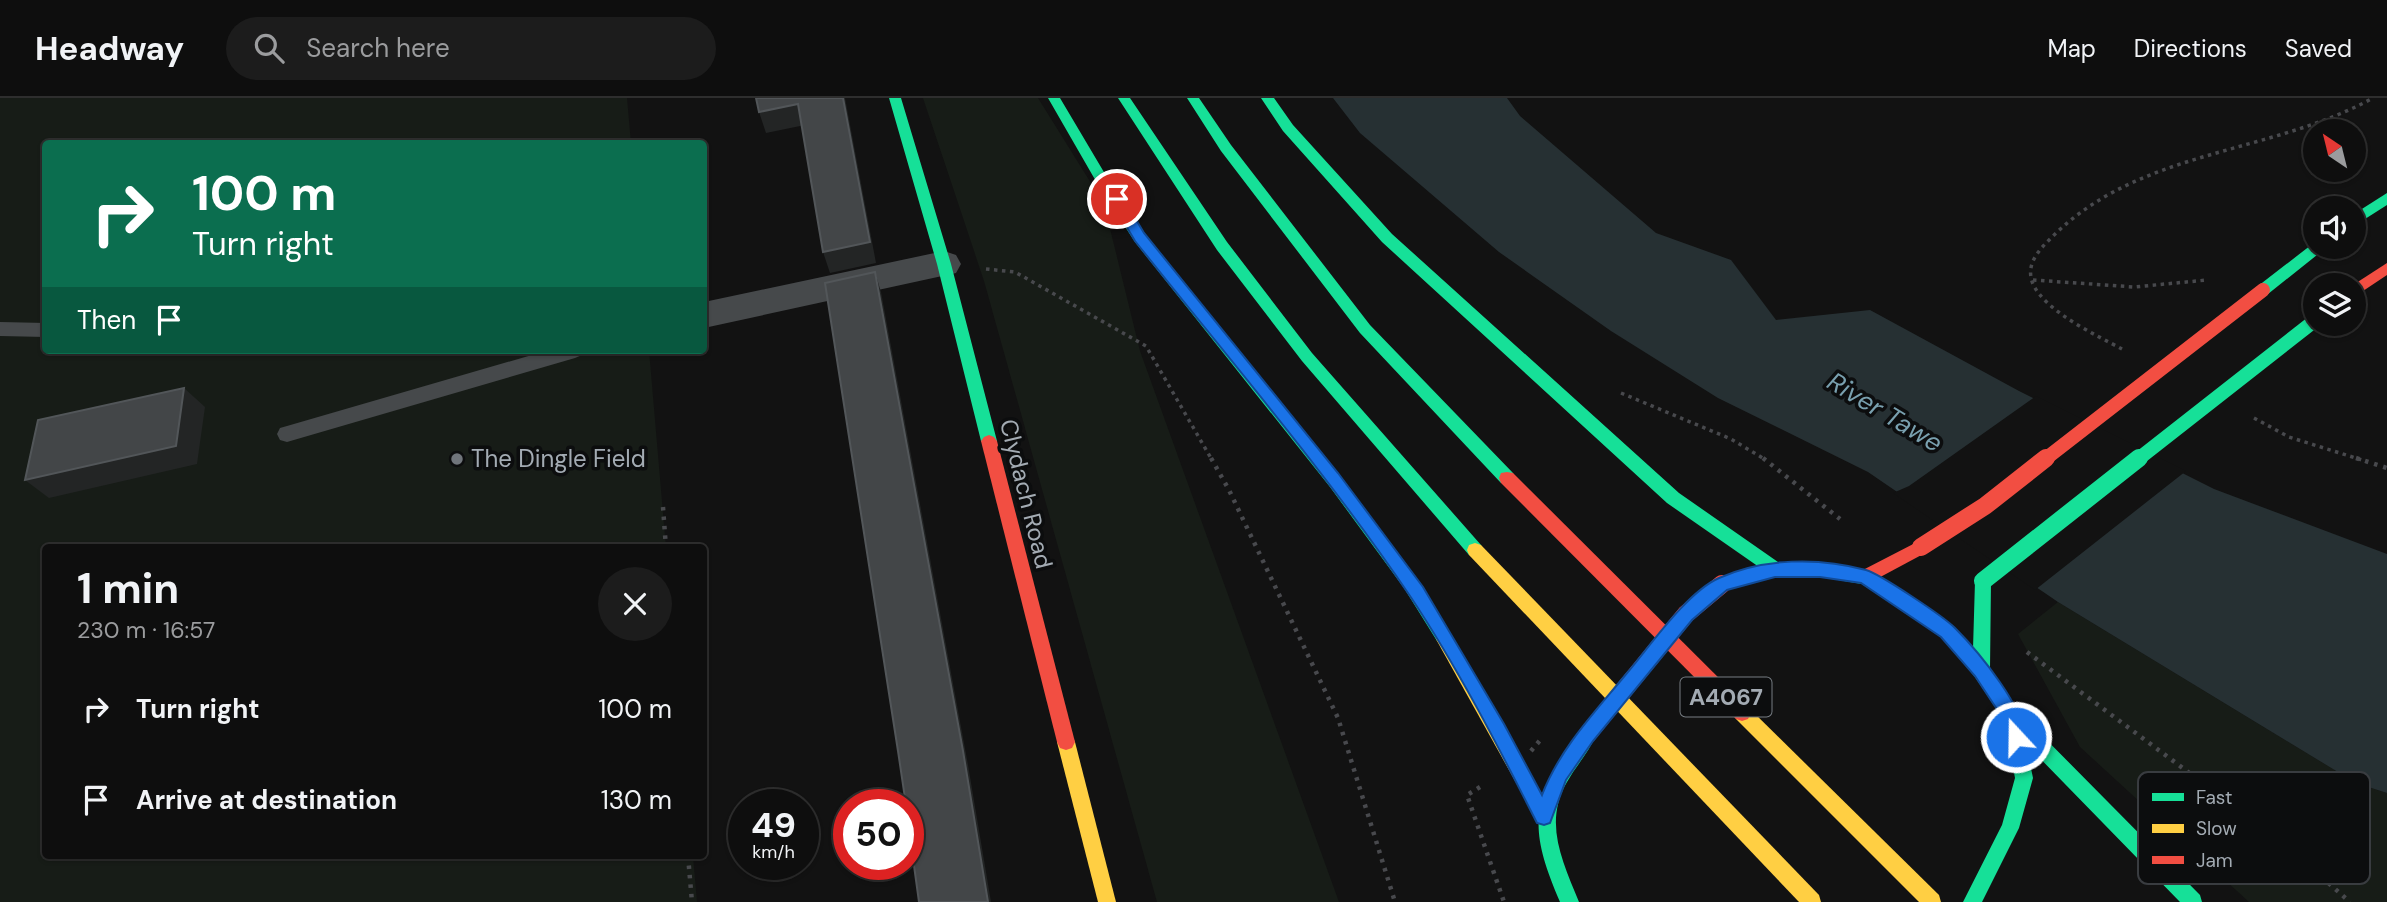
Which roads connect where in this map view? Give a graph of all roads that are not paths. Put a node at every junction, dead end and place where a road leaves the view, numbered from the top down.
1 (895, 98) edge
2 (1054, 98) edge
3 (1124, 98) edge
4 (1194, 98) edge
5 (1267, 98) edge
6 (2387, 198) edge
7 (2366, 213) edge
8 (2303, 258) edge
9 (944, 264) junction
10 (2387, 268) edge
11 (2366, 283) edge
12 (707, 314) edge
13 (0, 329) edge
14 (42, 330) edge
15 (2303, 330) edge
16 (561, 354) edge
17 (287, 434) dead end
18 (1775, 569) junction
19 (1865, 577) junction
20 (1981, 671) junction
21 (2012, 718) junction
22 (1544, 816) junction
23 (2138, 846) edge
24 (2175, 884) edge
25 (1107, 902) edge
26 (1570, 902) edge
27 (1812, 902) edge
28 (1933, 902) edge
29 (1972, 902) edge
30 (2193, 902) edge

1 - 9 main road, Clydach Road
2 - 22 main road
3 - 27 main road, A4067
4 - 28 main road, A4067
5 - 18 main road
6 - 7 main road
8 - 19 main road, bridge
9 - 12 street
9 - 25 main road, Clydach Road
10 - 11 main road
13 - 14 lane
15 - 20 main road, bridge
16 - 17 lane
18 - 19 main road
18 - 22 main road, bridge
19 - 20 main road
20 - 21 main road
21 - 23 main road
21 - 29 main road
22 - 26 main road
24 - 30 main road

